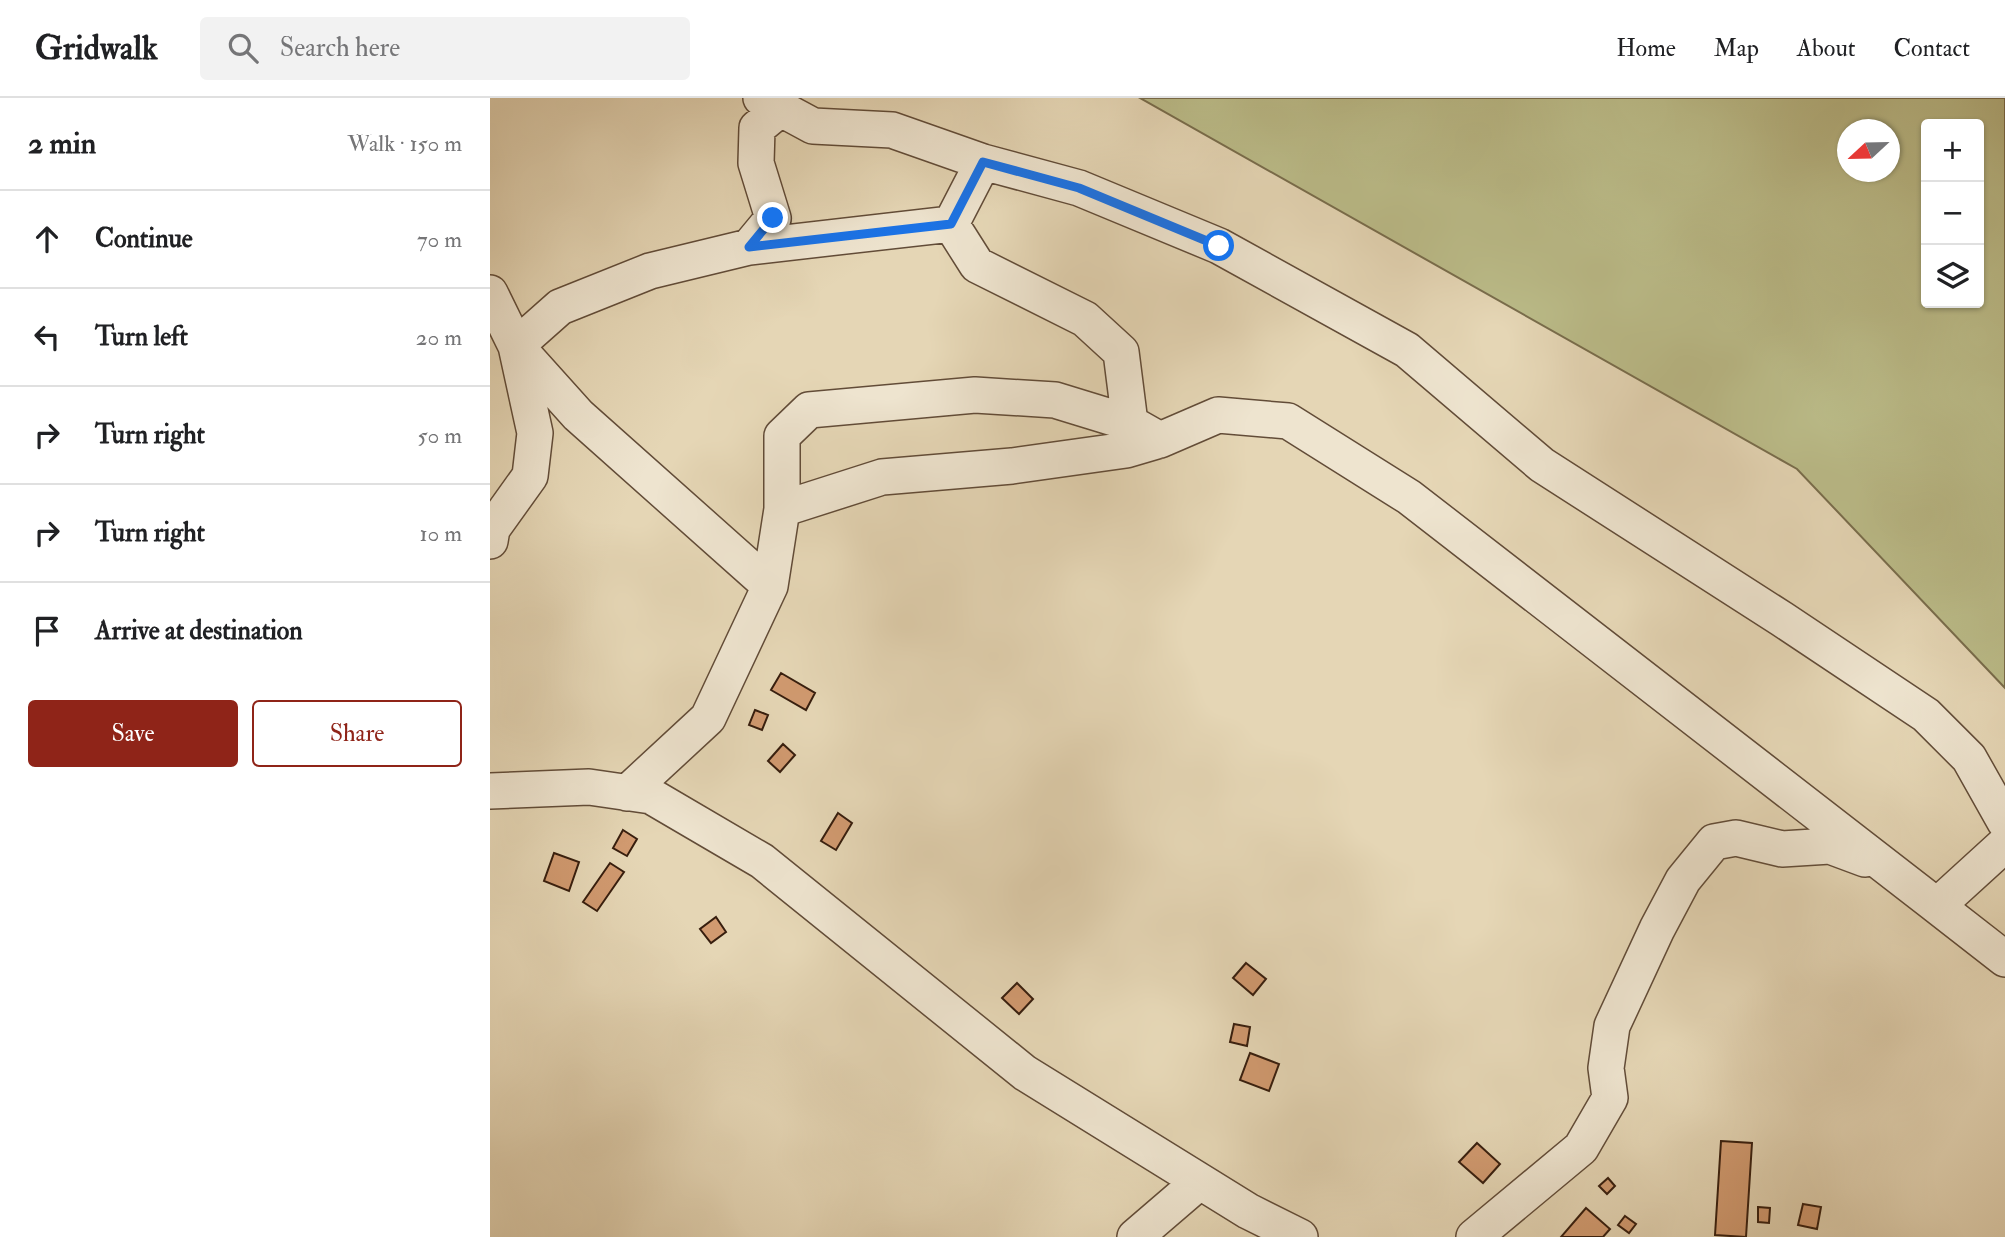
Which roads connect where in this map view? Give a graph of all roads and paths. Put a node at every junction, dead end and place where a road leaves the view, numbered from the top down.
1 (771, 104) edge
2 (983, 162) junction
3 (951, 224) junction
4 (749, 247) junction
5 (490, 293) edge
6 (516, 346) junction
7 (1130, 423) junction
8 (1160, 440) junction
9 (782, 509) junction
10 (490, 541) edge
11 (770, 586) junction
12 (490, 791) edge
13 (627, 793) junction
14 (2005, 822) edge
15 (2005, 844) edge
16 (1885, 867) junction
17 (1937, 906) junction
18 (2005, 959) edge
19 (1199, 1182) junction
20 (1135, 1237) edge
21 (1300, 1237) edge
22 (1474, 1237) edge

1 - 2 street
1 - 4 street
2 - 3 street
2 - 14 street
3 - 4 street
3 - 7 street
4 - 6 street
5 - 6 street
6 - 10 street
6 - 11 street
7 - 8 street
7 - 9 street
8 - 9 street
8 - 16 street
9 - 11 street
11 - 13 street
12 - 13 street
13 - 19 street
15 - 17 street
16 - 17 street
16 - 22 street
17 - 18 street
19 - 20 street
19 - 21 street

